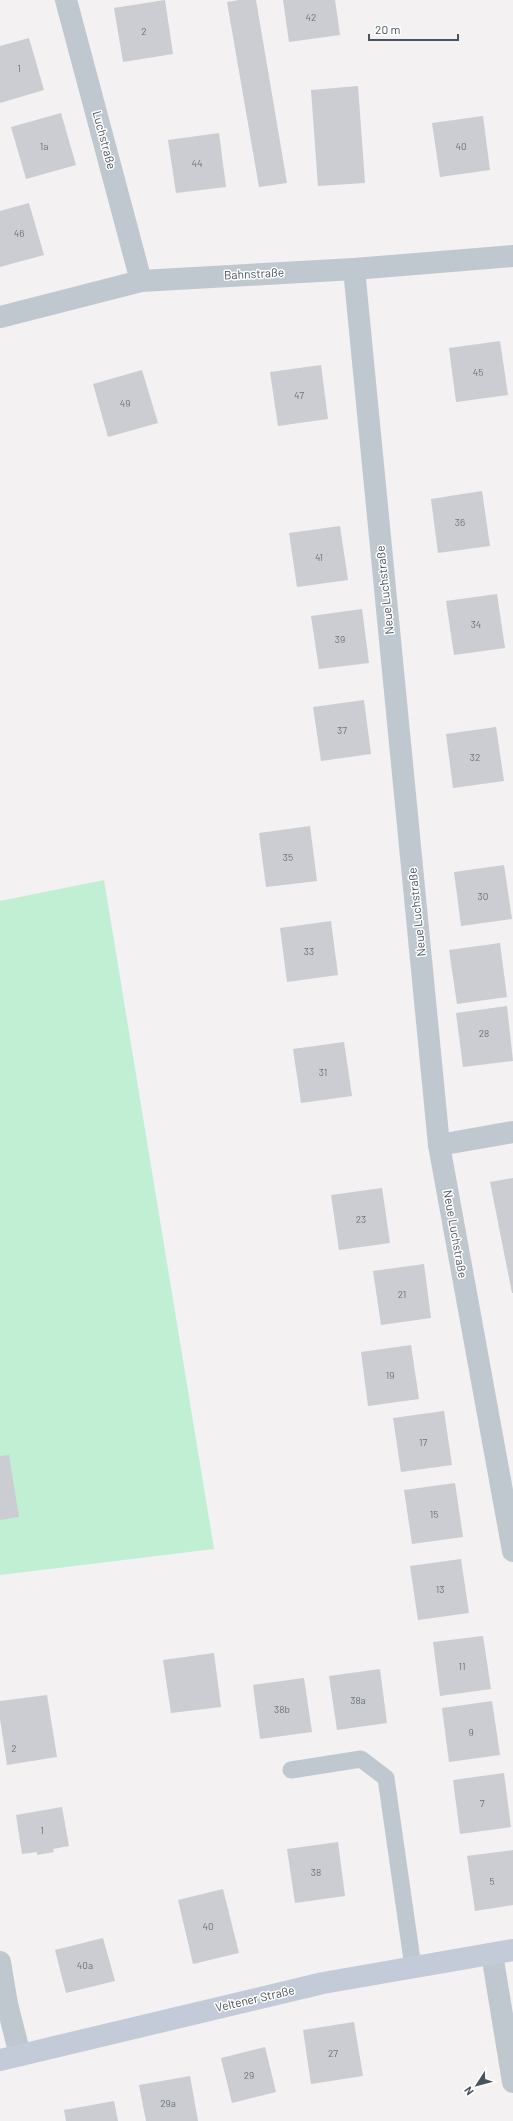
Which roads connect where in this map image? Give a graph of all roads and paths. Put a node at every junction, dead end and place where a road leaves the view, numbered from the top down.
1 (66, 0) edge
2 (513, 256) edge
3 (354, 269) junction
4 (141, 280) junction
5 (0, 317) edge
6 (513, 1132) edge
7 (439, 1145) junction
8 (513, 1551) edge
9 (291, 1770) dead end
10 (513, 1950) edge
11 (492, 1954) junction
12 (0, 1962) edge
13 (413, 1967) junction
14 (10, 2058) edge
15 (513, 2082) edge

1 - 4 street, Luchstraße
2 - 3 street, Bahnstraße
3 - 4 street, Bahnstraße
3 - 7 street, Neue Luchstraße
4 - 5 street, Bahnstraße
6 - 7 street
7 - 8 street, Neue Luchstraße
9 - 13 lane
10 - 11 main road, Veltener Straße
11 - 13 main road, Veltener Straße
11 - 15 street
12 - 14 street
13 - 14 main road, Veltener Straße

